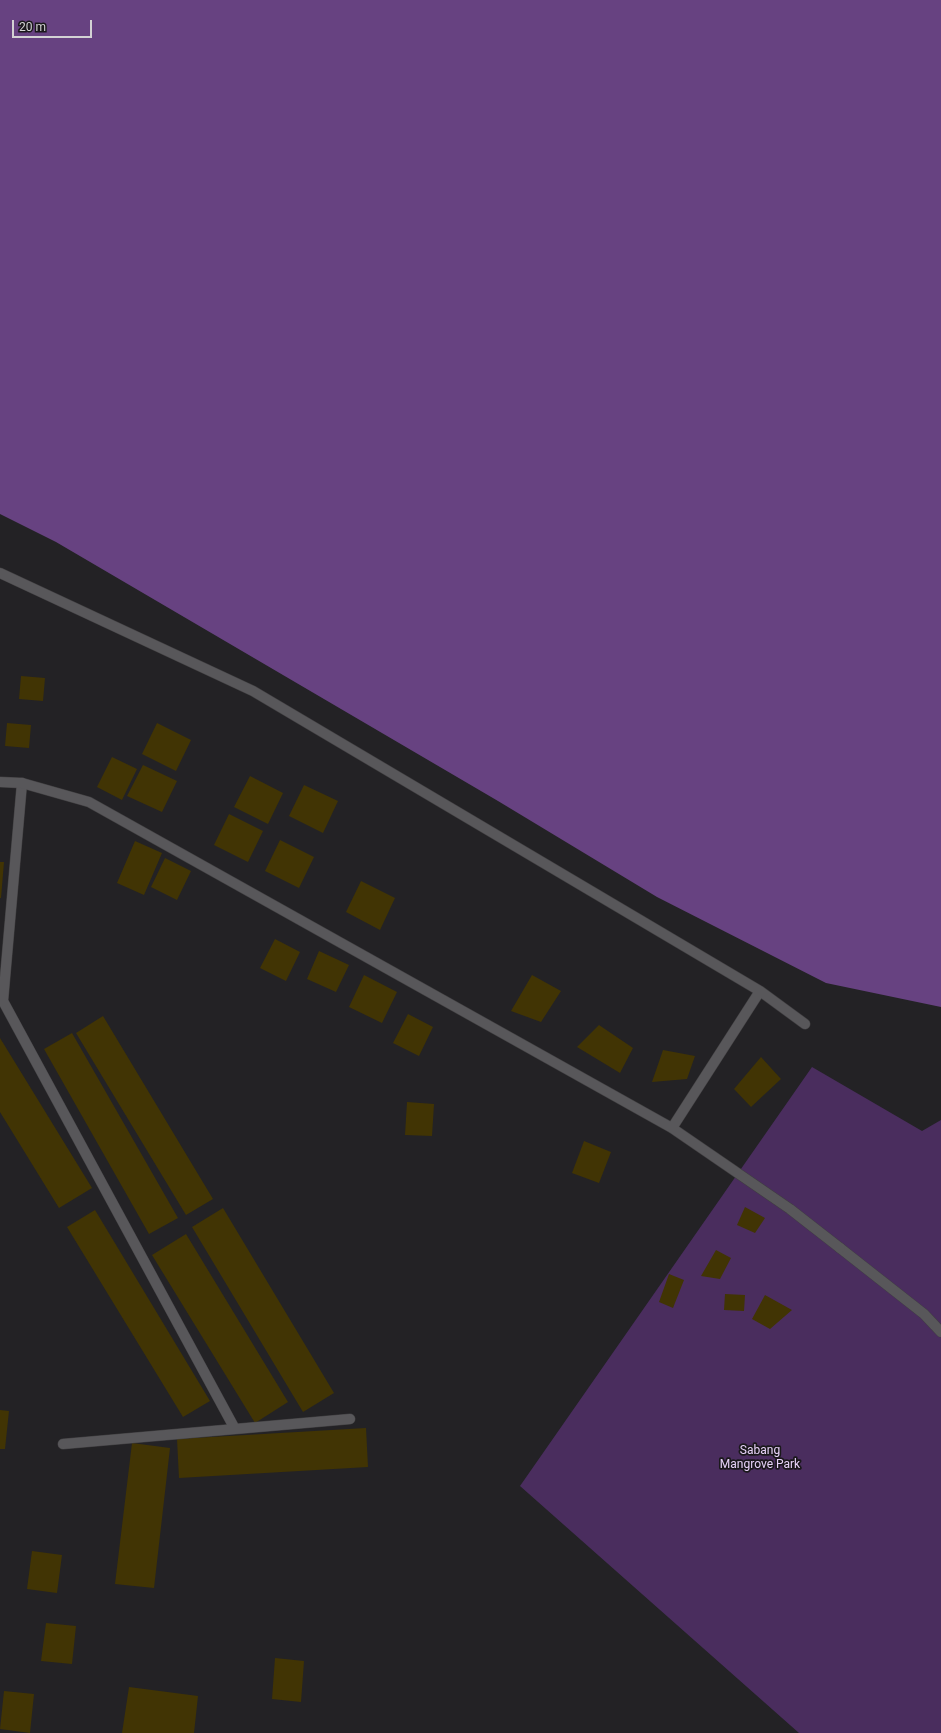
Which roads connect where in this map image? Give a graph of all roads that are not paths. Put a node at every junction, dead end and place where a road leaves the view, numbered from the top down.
1 (0, 573) edge
2 (0, 782) edge
3 (22, 783) junction
4 (760, 991) junction
5 (805, 1024) dead end
6 (672, 1128) junction
7 (941, 1332) edge
8 (350, 1419) dead end
9 (234, 1429) junction
10 (63, 1444) dead end

1 - 4 street
2 - 3 street
3 - 6 street
3 - 9 street
4 - 5 street
4 - 6 street
6 - 7 street
8 - 9 street
9 - 10 street

